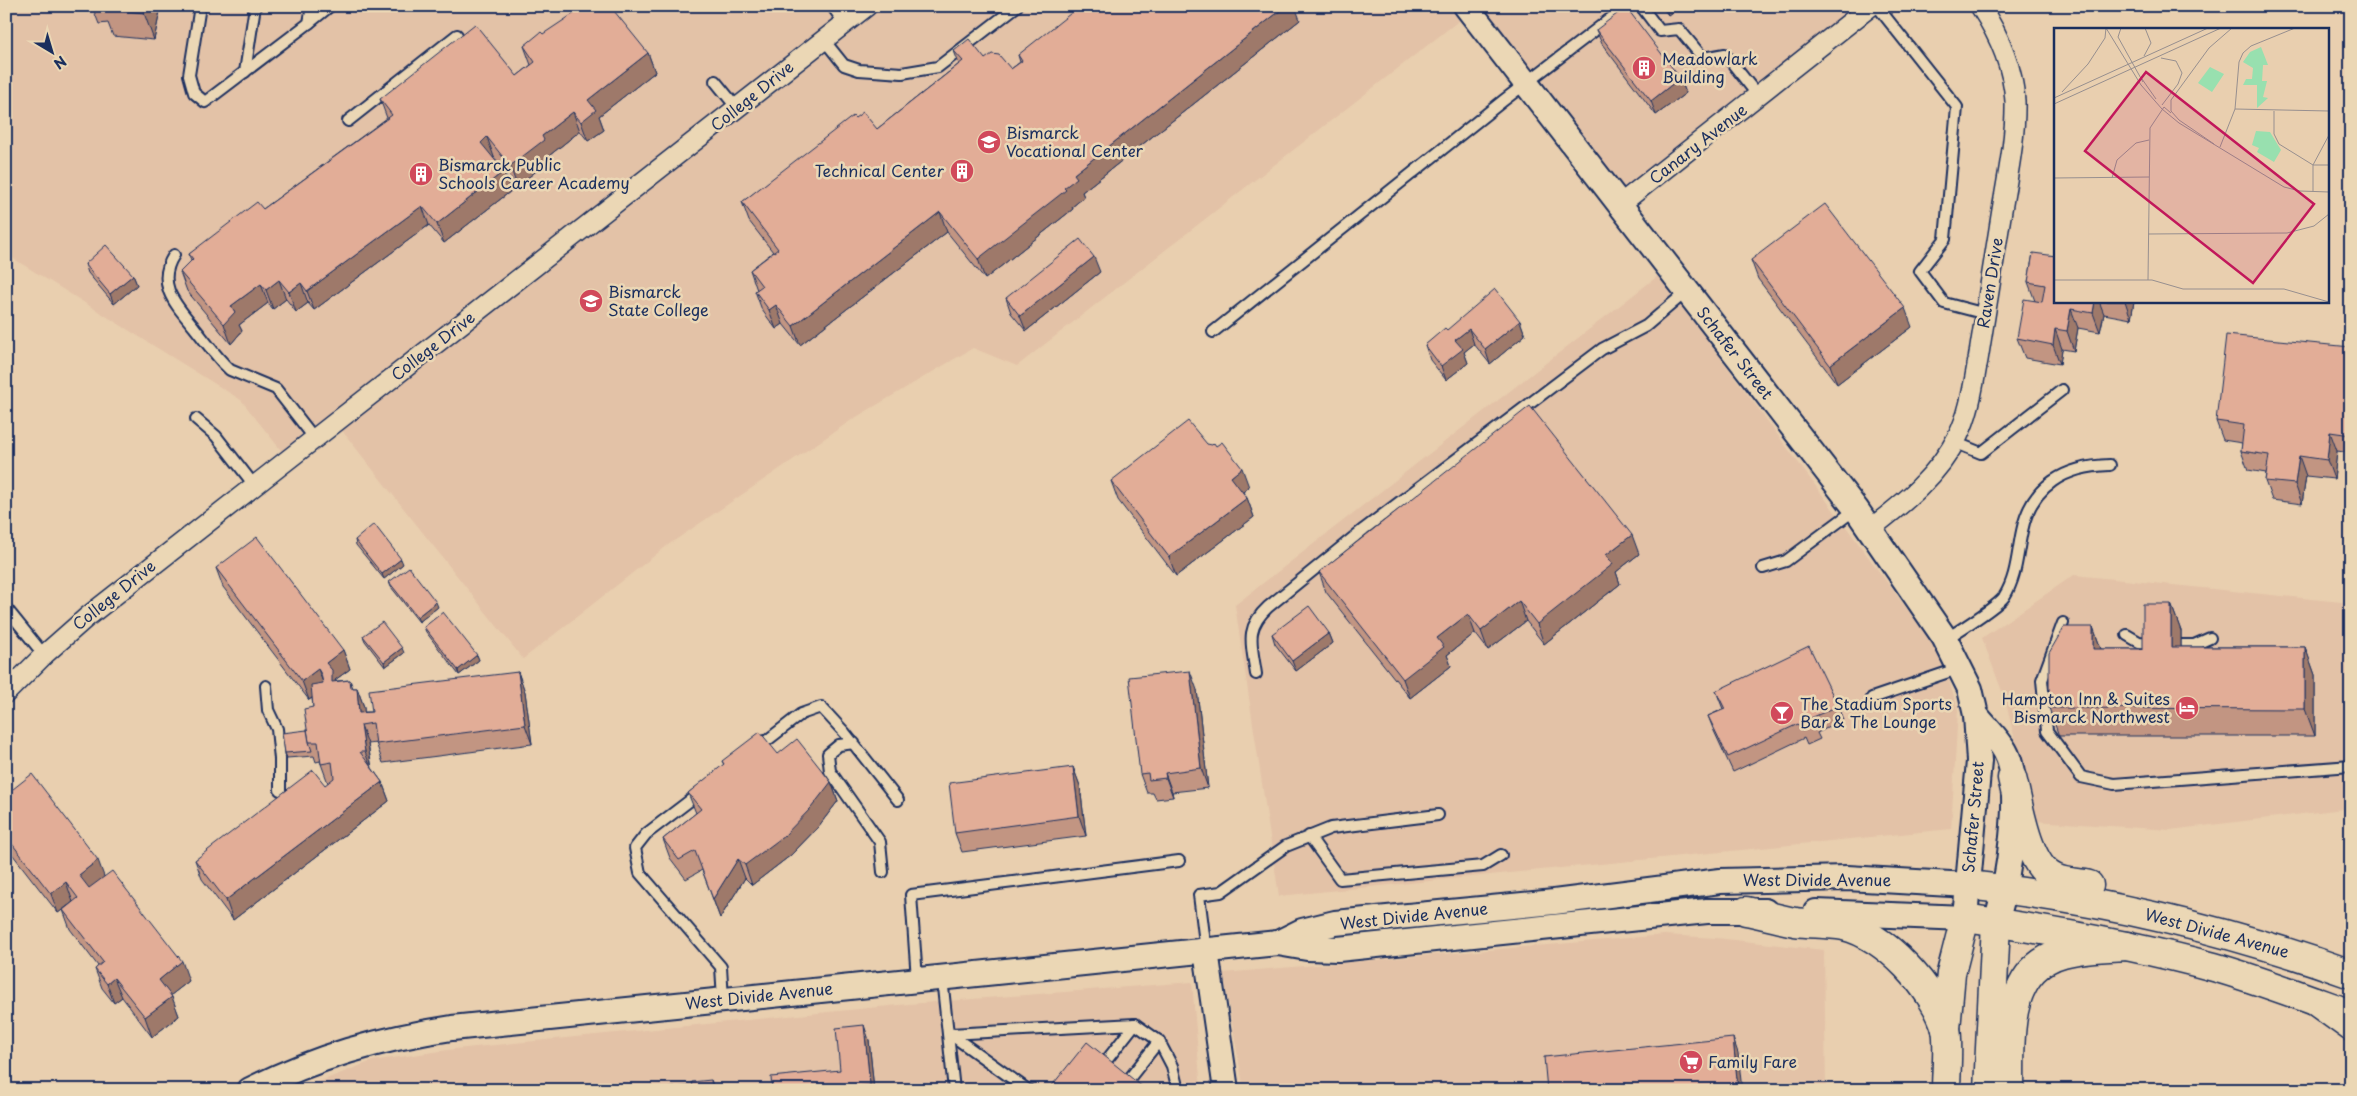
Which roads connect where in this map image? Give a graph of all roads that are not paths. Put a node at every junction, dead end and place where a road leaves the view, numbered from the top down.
1 (200, 6) edge
2 (255, 6) edge
3 (312, 6) edge
4 (330, 6) edge
5 (832, 6) edge
6 (867, 6) edge
7 (1017, 6) edge
8 (1466, 6) edge
9 (1627, 6) edge
10 (1641, 6) edge
11 (1871, 6) edge
12 (1877, 6) edge
13 (1980, 6) edge
14 (309, 23) junction
15 (845, 24) junction
16 (457, 35) dead end
17 (824, 40) junction
18 (245, 72) junction
19 (715, 80) dead end
20 (1525, 84) junction
21 (1758, 97) junction
22 (737, 108) junction
23 (348, 121) dead end
24 (1618, 206) junction
25 (174, 255) dead end
26 (1687, 291) junction
27 (1986, 314) junction
28 (1213, 332) dead end
29 (2062, 390) dead end
30 (196, 419) dead end
31 (315, 439) junction
32 (1954, 442) junction
33 (2110, 465) dead end
34 (254, 485) junction
35 (1856, 509) junction
36 (1870, 529) junction
37 (1763, 568) dead end
38 (6, 608) edge
39 (2064, 623) dead end
40 (2127, 634) dead end
41 (2210, 638) dead end
42 (1946, 639) junction
43 (2153, 643) edge
44 (2181, 645) edge
45 (44, 655) junction
46 (1960, 668) junction
47 (1256, 674) dead end
48 (266, 686) dead end
49 (6, 693) edge
50 (1872, 698) dead end
51 (1976, 715) junction
52 (854, 743) junction
53 (746, 756) edge
54 (2351, 766) edge
55 (2012, 778) junction
56 (708, 786) edge
57 (280, 790) dead end
58 (898, 800) dead end
59 (1438, 815) dead end
60 (1308, 836) junction
61 (1501, 855) dead end
62 (1179, 861) dead end
63 (883, 872) dead end
64 (1968, 885) junction
65 (2006, 889) junction
66 (1746, 911) junction
67 (2144, 913) junction
68 (1965, 918) junction
69 (1996, 923) junction
70 (1278, 943) junction
71 (2128, 946) junction
72 (1206, 951) junction
73 (2351, 974) edge
74 (942, 978) junction
75 (917, 979) junction
76 (723, 999) junction
77 (2315, 1001) junction
78 (2351, 1014) edge
79 (1135, 1024) junction
80 (2351, 1027) edge
81 (1946, 1029) junction
82 (950, 1034) junction
83 (1159, 1042) junction
84 (1106, 1061) edge
85 (1129, 1079) edge
86 (250, 1090) edge
87 (954, 1090) edge
88 (1028, 1090) edge
89 (1178, 1090) edge
90 (1226, 1090) edge
91 (1946, 1090) edge
92 (1988, 1090) edge
93 (2010, 1090) edge

1 - 18 lane
2 - 18 lane
3 - 14 lane
4 - 14 lane
5 - 15 lane
6 - 15 street, College Drive
7 - 17 lane
8 - 20 street, Schafer Street
9 - 20 lane
10 - 21 lane
11 - 21 street, Canary Avenue
12 - 27 lane
13 - 27 street, Raven Drive
14 - 18 lane
15 - 17 street, College Drive
16 - 23 lane
17 - 22 street, College Drive
19 - 22 lane
20 - 24 street, Schafer Street
20 - 28 lane
21 - 24 street, Canary Avenue
22 - 31 street, College Drive
24 - 26 street, Schafer Street
25 - 31 lane
26 - 35 street, Schafer Street
26 - 47 lane
27 - 32 street, Raven Drive
29 - 32 lane
30 - 34 lane
31 - 34 street, College Drive
32 - 36 street, Raven Drive
33 - 42 lane
34 - 45 street, College Drive
35 - 36 street, Schafer Street
35 - 37 lane
36 - 42 street, Schafer Street
38 - 45 lane
39 - 54 lane
40 - 43 lane
41 - 44 lane
42 - 46 street, Schafer Street
45 - 49 street, College Drive
46 - 50 lane
46 - 51 street, Schafer Street
48 - 57 lane
51 - 55 street, Schafer Street
51 - 64 street, Schafer Street
52 - 53 lane
52 - 58 lane
52 - 63 lane
55 - 65 street, Schafer Street
55 - 67 main road
56 - 76 lane
59 - 60 lane
60 - 61 lane
60 - 72 lane
62 - 75 lane
64 - 65 main road, West Divide Avenue
64 - 68 street, Schafer Street
64 - 70 street, West Divide Avenue
65 - 67 main road, West Divide Avenue
65 - 69 street, Schafer Street
66 - 68 street, West Divide Avenue
66 - 70 street, West Divide Avenue
66 - 81 main road
67 - 73 main road, West Divide Avenue
68 - 69 main road, West Divide Avenue
68 - 81 main road
69 - 71 main road, West Divide Avenue
69 - 92 main road
70 - 72 street, West Divide Avenue
71 - 77 main road, West Divide Avenue
71 - 93 main road
72 - 74 street, West Divide Avenue
72 - 90 street
74 - 75 street, West Divide Avenue
74 - 82 lane
75 - 76 street, West Divide Avenue
76 - 86 street, West Divide Avenue
77 - 78 main road, West Divide Avenue
77 - 80 main road
79 - 82 lane
79 - 83 lane
79 - 84 lane
81 - 91 main road
82 - 87 lane
82 - 88 lane
83 - 85 lane
83 - 89 lane

